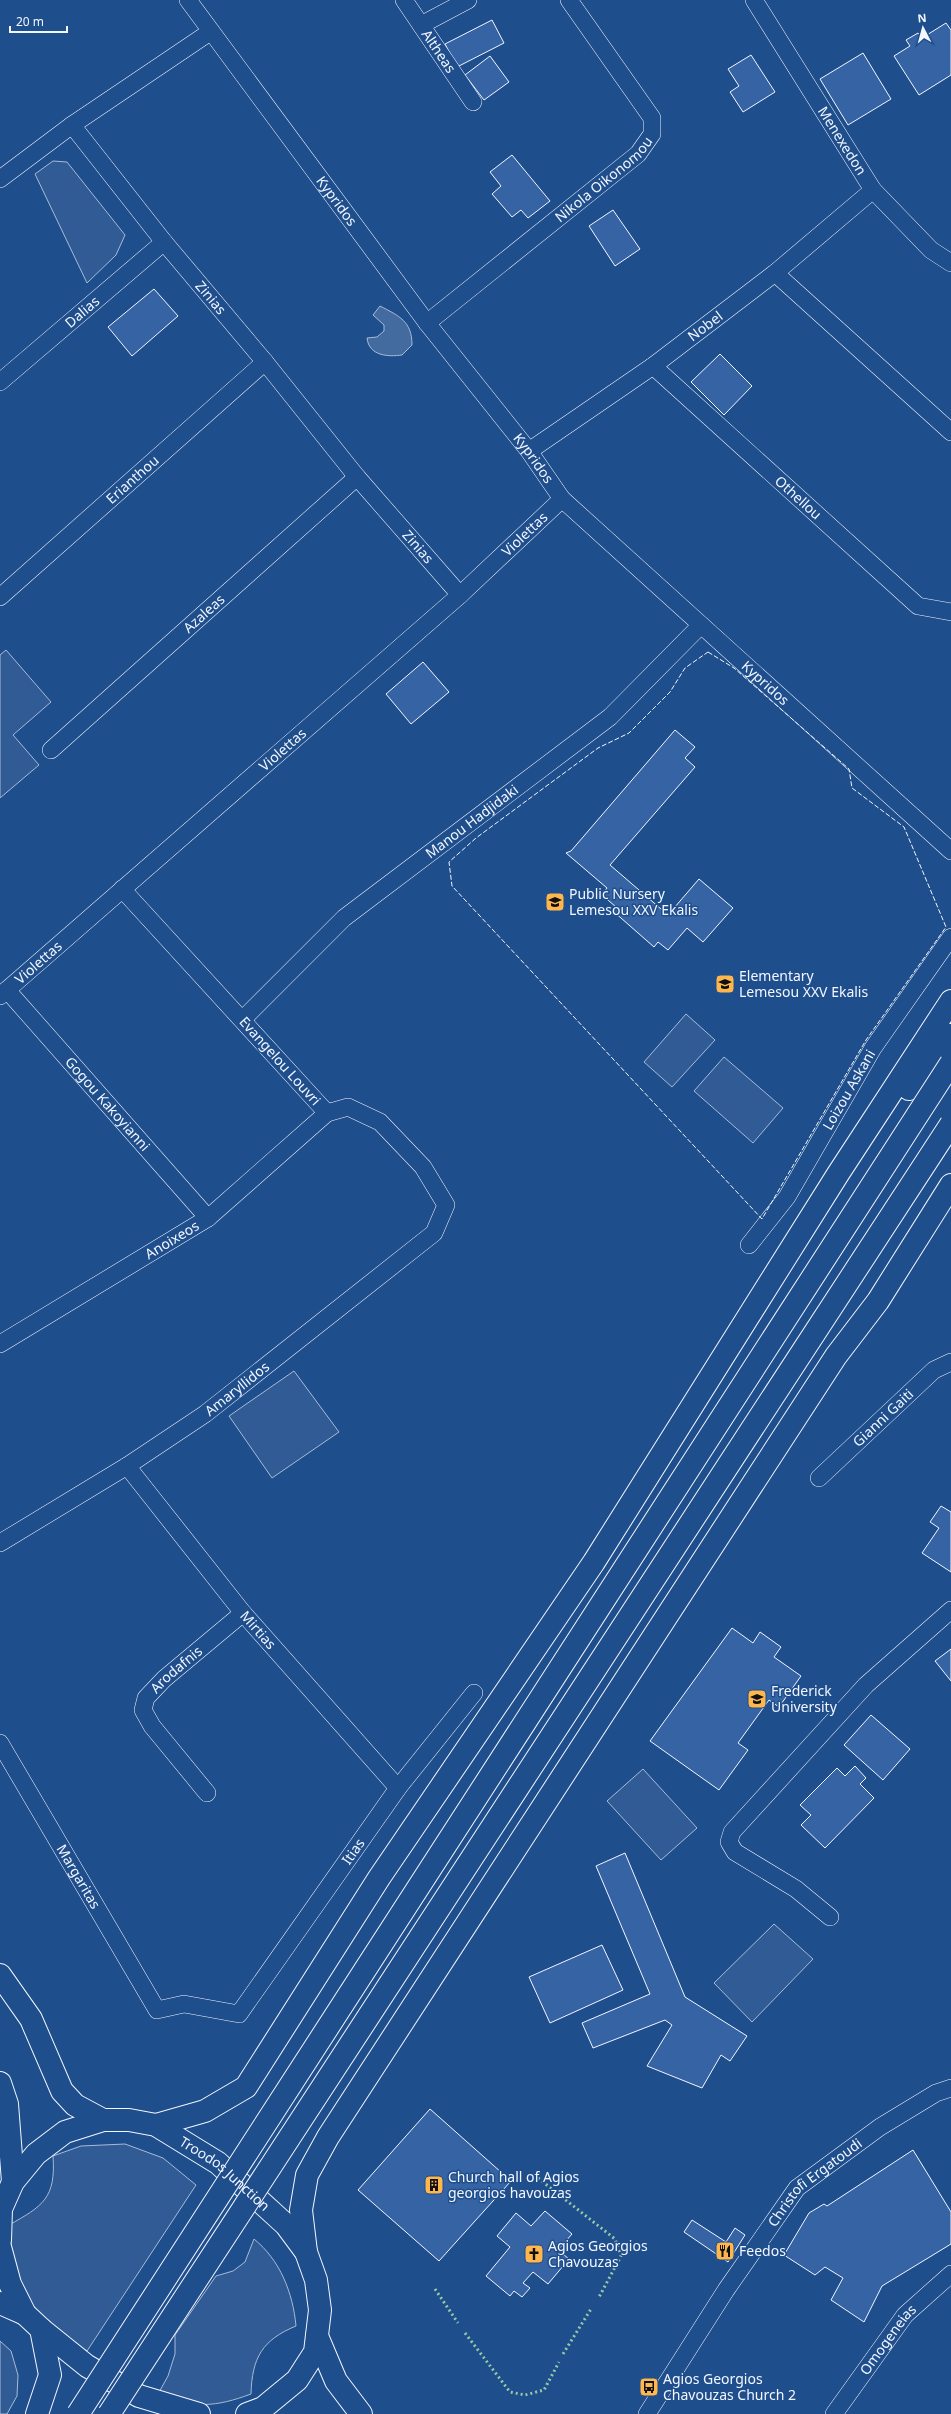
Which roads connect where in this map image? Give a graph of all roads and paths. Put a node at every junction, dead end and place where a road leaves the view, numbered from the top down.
1 (188, 0) edge
2 (404, 0) edge
3 (468, 0) edge
4 (568, 0) edge
5 (754, 0) edge
6 (421, 25) junction
7 (210, 32) junction
8 (473, 102) dead end
9 (72, 125) junction
10 (0, 179) edge
11 (873, 190) junction
12 (164, 242) junction
13 (951, 263) edge
14 (776, 273) junction
15 (427, 323) junction
16 (266, 362) junction
17 (653, 366) junction
18 (0, 382) edge
19 (951, 432) edge
20 (528, 451) junction
21 (358, 477) junction
22 (562, 499) junction
23 (460, 595) junction
24 (0, 597) edge
25 (951, 612) edge
26 (701, 625) junction
27 (51, 750) dead end
28 (951, 851) edge
29 (122, 889) junction
30 (951, 937) edge
31 (3, 993) edge
32 (951, 1001) edge
33 (243, 1019) junction
34 (951, 1035) edge
35 (951, 1063) edge
36 (328, 1113) junction
37 (951, 1124) edge
38 (951, 1167) edge
39 (838, 1174) junction
40 (951, 1185) edge
41 (446, 1204) joint
42 (208, 1218) junction
43 (749, 1245) dead end
44 (878, 1301) junction
45 (0, 1344) edge
46 (951, 1362) edge
47 (127, 1466) junction
48 (819, 1478) dead end
49 (0, 1543) edge
50 (951, 1610) edge
51 (243, 1613) junction
52 (474, 1693) dead end
53 (0, 1743) edge
54 (398, 1788) junction
55 (207, 1793) dead end
56 (830, 1917) dead end
57 (0, 1975) edge
58 (239, 2014) joint
59 (0, 2083) edge
60 (951, 2088) edge
61 (103, 2120) junction
62 (156, 2125) junction
63 (13, 2182) junction
64 (1, 2210) edge
65 (0, 2240) edge
66 (0, 2247) edge
67 (306, 2252) junction
68 (951, 2274) edge
69 (0, 2303) edge
70 (25, 2314) junction
71 (41, 2329) junction
72 (317, 2336) junction
73 (37, 2414) edge
74 (78, 2414) edge
75 (109, 2414) edge
76 (200, 2414) edge
77 (249, 2414) edge
78 (361, 2414) edge
79 (647, 2414) edge
80 (834, 2414) edge

1 - 7 street, Kypridos
2 - 6 street, Altheas
3 - 6 street
4 - 15 street, Nikola Oikonomou
5 - 11 street, Menexedon
6 - 8 street, Altheas
7 - 9 street
7 - 15 street, Kypridos
9 - 10 street
9 - 12 street, Zinias
11 - 13 street, Menexedon
11 - 14 street, Nobel
12 - 16 street, Zinias
12 - 18 street, Dalias
14 - 17 street, Nobel
14 - 19 street
15 - 20 street, Kypridos
16 - 21 street, Zinias
16 - 24 street, Erianthou
17 - 20 street, Nobel
17 - 25 street, Othellou
20 - 22 street, Kypridos
21 - 23 street, Zinias
21 - 27 street, Azaleas
22 - 23 street, Violettas
22 - 26 street, Kypridos
23 - 29 street, Violettas
26 - 28 street, Kypridos
26 - 33 street, Manou Hadjidaki
29 - 31 street, Violettas
29 - 33 street, Evangelou Louvri
30 - 43 street, Loizou Askani
31 - 42 street, Gogou Kakoyianni
32 - 39 main road
33 - 36 street, Evangelou Louvri
34 - 39 main road
35 - 74 main road, bridge
36 - 41 street, Evangelou Louvri
36 - 42 street, Anoixeos
37 - 75 main road, bridge
38 - 44 main road
39 - 62 main road
40 - 44 main road
41 - 47 street, Amaryllidos
42 - 45 street, Anoixeos
44 - 67 main road
46 - 48 street, Gianni Gaiti
47 - 49 street, Amaryllidos
47 - 51 street, Mirtias
50 - 56 street
51 - 54 street, Mirtias
51 - 55 street, Arodafnis
52 - 54 street, Itias
53 - 58 street, Margaritas
54 - 58 street, Itias
57 - 61 main road
59 - 63 main road
60 - 79 street, Christofi Ergatoudi
61 - 62 main road, Troodos Junction
61 - 63 main road, Troodos Junction
62 - 67 main road, Troodos Junction
63 - 64 main road, Troodos Junction
64 - 65 main road, Troodos Junction
66 - 70 main road
67 - 72 main road, Troodos Junction
68 - 80 street, Omogeneias
69 - 70 main road
70 - 71 main road
71 - 73 main road
71 - 76 main road
72 - 77 main road, Troodos Junction
72 - 78 main road

